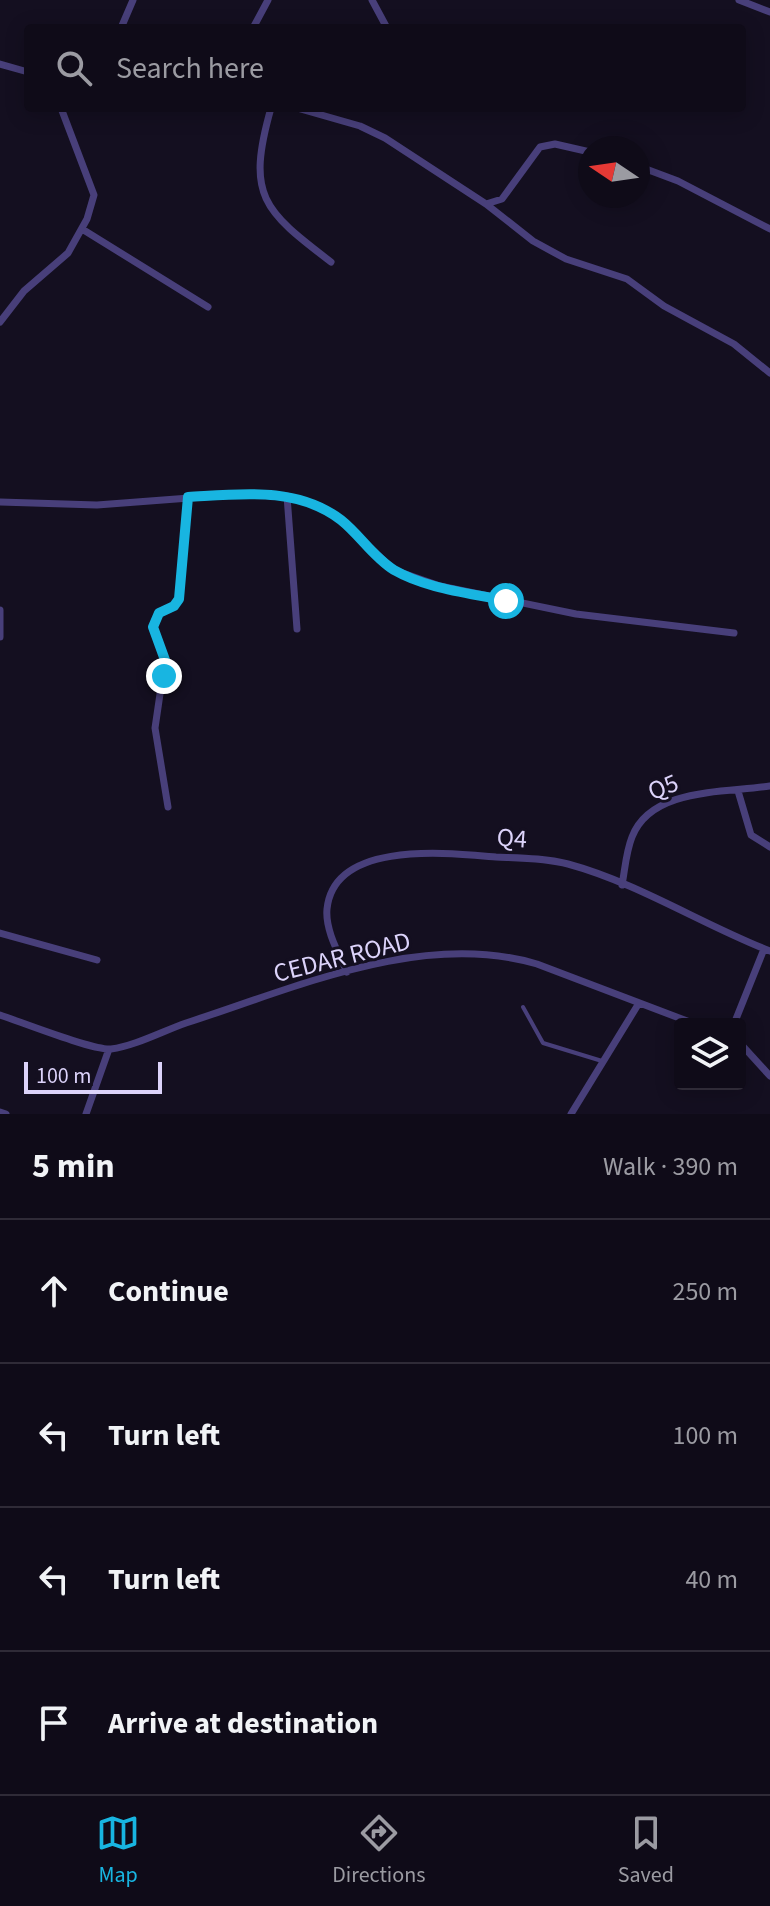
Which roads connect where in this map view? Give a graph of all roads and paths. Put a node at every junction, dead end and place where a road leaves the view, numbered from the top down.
1 (133, 0) edge
2 (268, 0) edge
3 (372, 0) edge
4 (739, 0) edge
5 (770, 12) edge
6 (123, 24) edge
7 (255, 24) edge
8 (385, 24) edge
9 (0, 64) edge
10 (24, 71) edge
11 (63, 112) edge
12 (270, 112) edge
13 (311, 112) edge
14 (578, 149) edge
15 (650, 170) edge
16 (486, 204) junction
17 (82, 229) junction
18 (770, 229) edge
19 (331, 262) dead end
20 (208, 307) dead end
21 (0, 322) edge
22 (770, 373) edge
23 (287, 496) junction
24 (188, 497) junction
25 (0, 502) edge
26 (0, 610) edge
27 (297, 629) dead end
28 (734, 633) dead end
29 (0, 637) edge
30 (770, 786) edge
31 (738, 791) junction
32 (168, 807) dead end
33 (770, 847) edge
34 (622, 885) junction
35 (0, 933) edge
36 (767, 950) edge
37 (97, 960) dead end
38 (347, 972) junction
39 (639, 1003) junction
40 (523, 1007) dead end
41 (0, 1015) edge
42 (679, 1018) edge
43 (737, 1018) edge
44 (109, 1049) junction
45 (746, 1050) edge
46 (604, 1061) junction
47 (770, 1076) edge
48 (0, 1112) edge
49 (6, 1114) edge
50 (86, 1114) edge
51 (571, 1114) edge

1 - 6 street
2 - 7 street
3 - 8 street
4 - 5 street
9 - 10 street
11 - 17 street
12 - 19 street
13 - 16 street
14 - 16 street
15 - 18 street
16 - 22 street
17 - 20 street
17 - 21 street
23 - 24 street
23 - 27 street
23 - 28 street
24 - 25 street
24 - 32 street
26 - 29 street
30 - 31 street, Q5
31 - 33 street
31 - 34 street, Q5
34 - 36 street, Q4
34 - 38 street, Q4
35 - 37 street
36 - 43 street
38 - 39 street, CEDAR ROAD
38 - 44 street, CEDAR ROAD
39 - 42 street, CEDAR ROAD
39 - 46 street
40 - 46 lane
41 - 44 street
44 - 50 street
45 - 47 street
46 - 51 street
48 - 49 street

